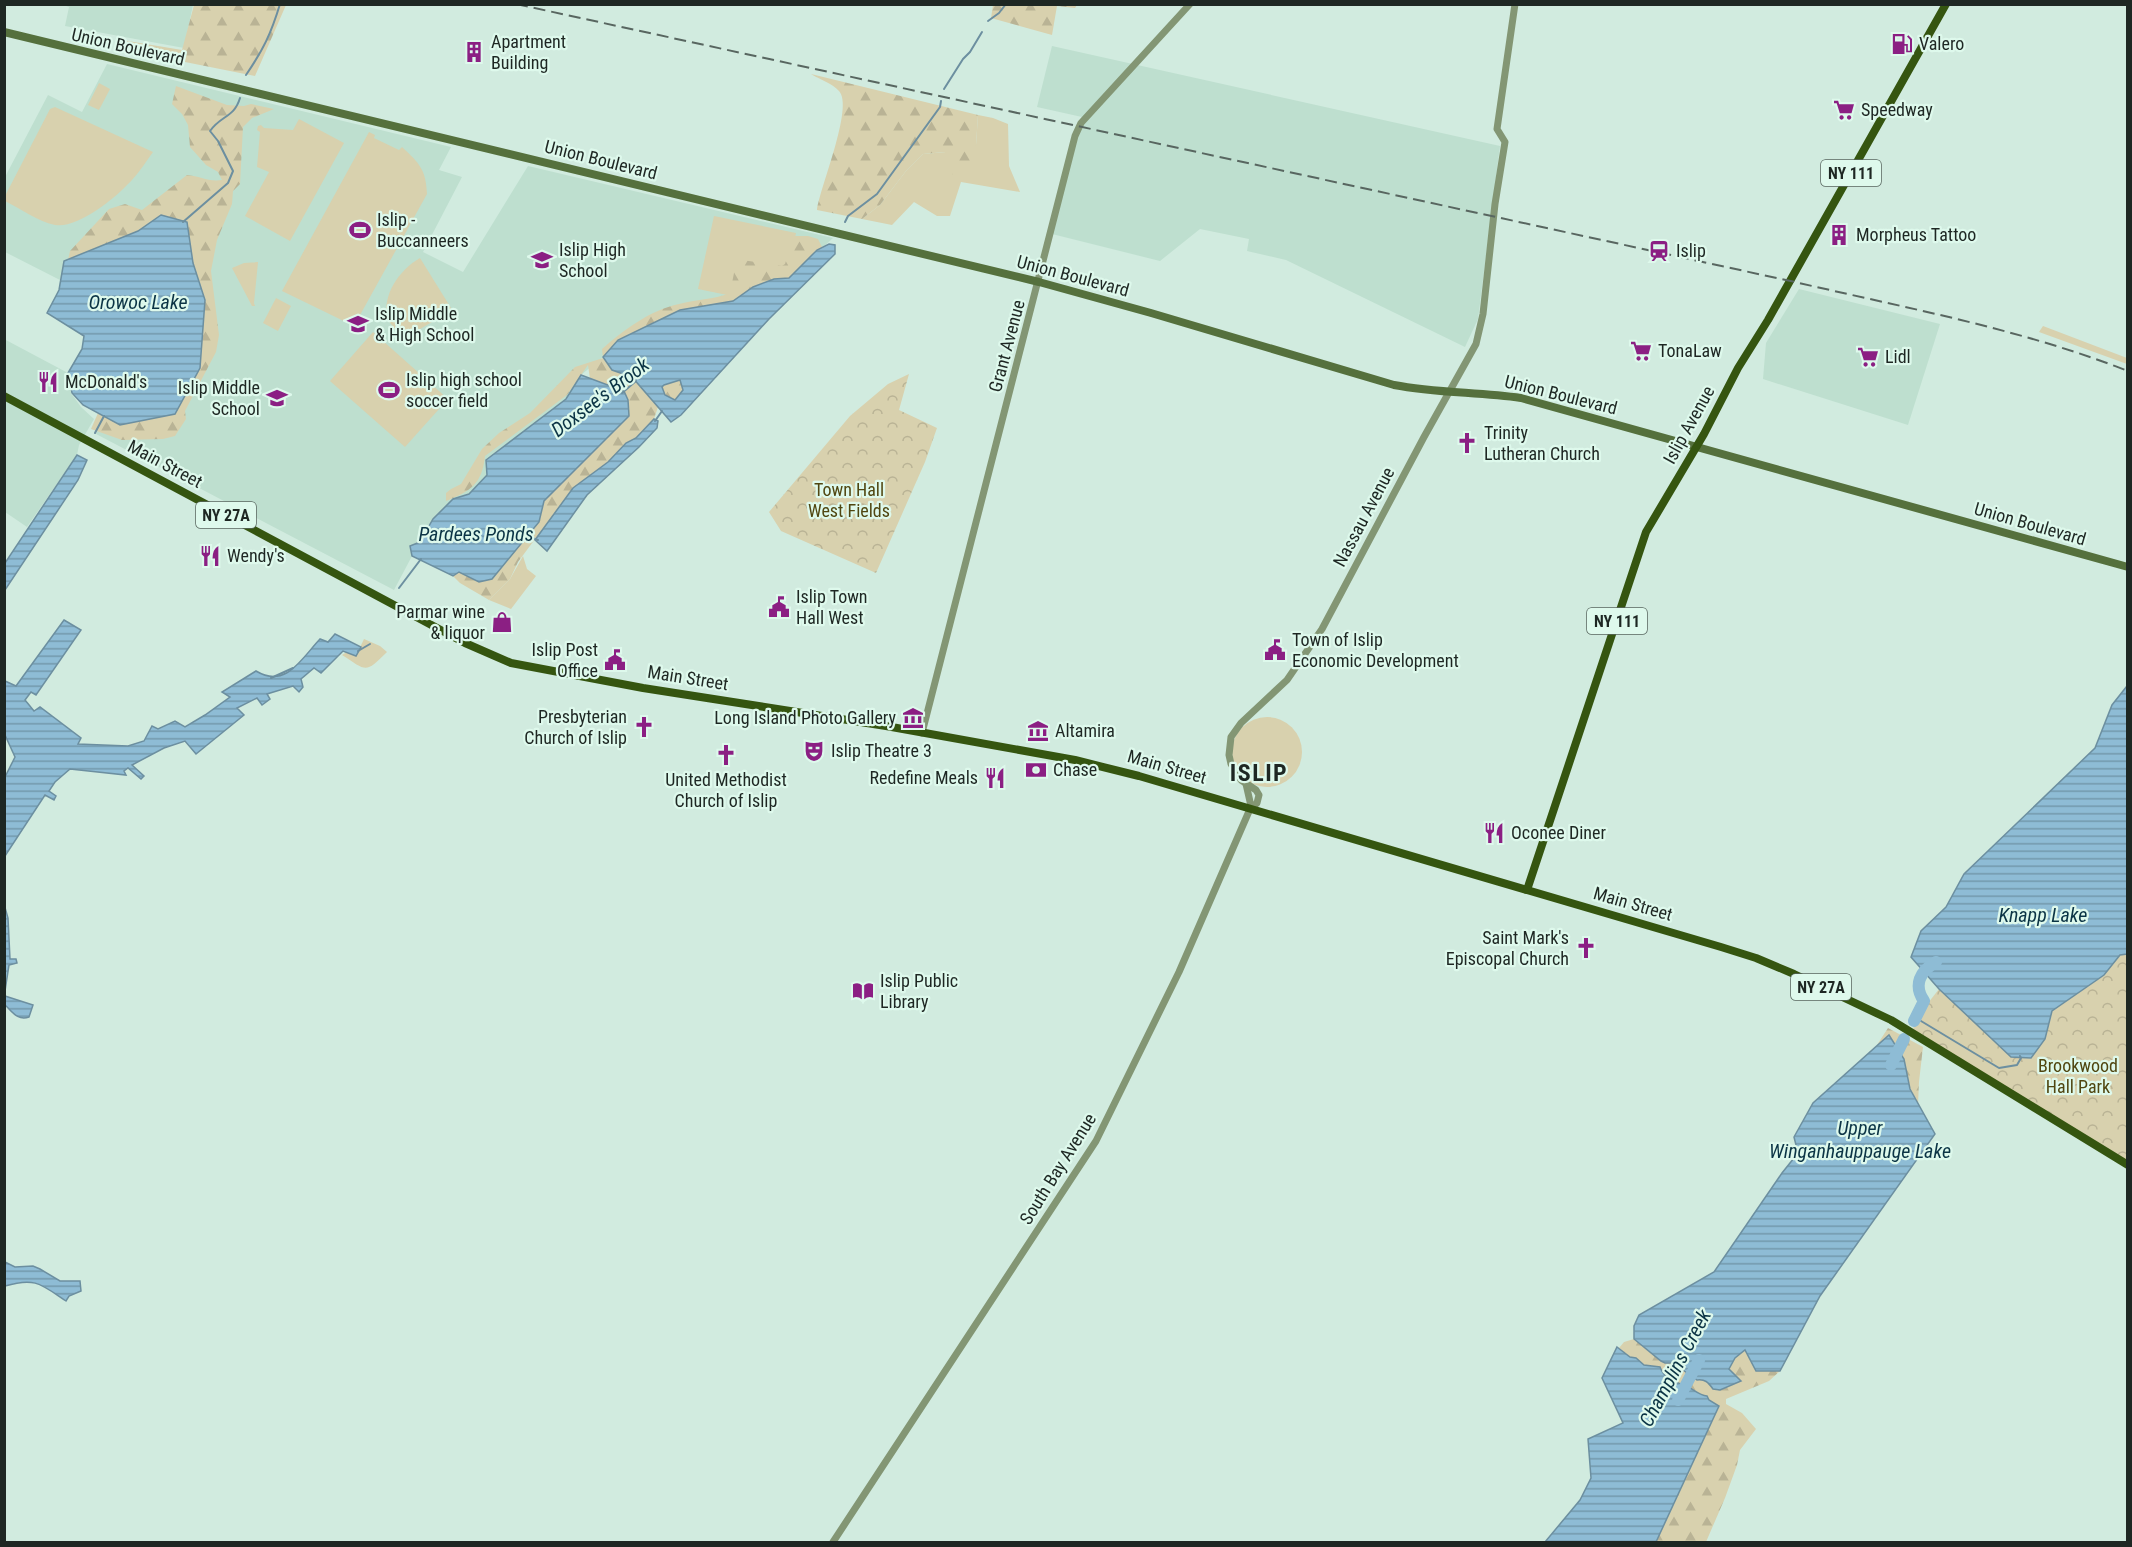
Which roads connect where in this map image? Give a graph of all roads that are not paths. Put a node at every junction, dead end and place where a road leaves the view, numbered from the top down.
1 (1190, 4) edge
2 (1515, 4) edge
3 (1946, 4) edge
4 (4, 32) edge
5 (1039, 282) junction
6 (1449, 392) junction
7 (4, 396) edge
8 (1698, 446) junction
9 (2127, 567) edge
10 (922, 733) junction
11 (1250, 808) junction
12 (1527, 890) junction
13 (2127, 1166) edge
14 (833, 1542) edge

1 - 5 street, Grant Avenue
2 - 6 street, Nassau Avenue
3 - 8 main road, Islip Avenue / NY 111
4 - 5 main road, Union Boulevard
5 - 6 main road, Union Boulevard
5 - 10 street, Grant Avenue
6 - 8 main road, Union Boulevard
6 - 11 street, Nassau Avenue
7 - 10 main road, Main Street / NY 27A
8 - 9 main road, Union Boulevard
8 - 12 main road, Islip Avenue / NY 111
10 - 11 main road, Main Street / NY 27A
11 - 12 main road, Main Street / NY 27A
11 - 14 street, South Bay Avenue
12 - 13 main road, Main Street / NY 27A

